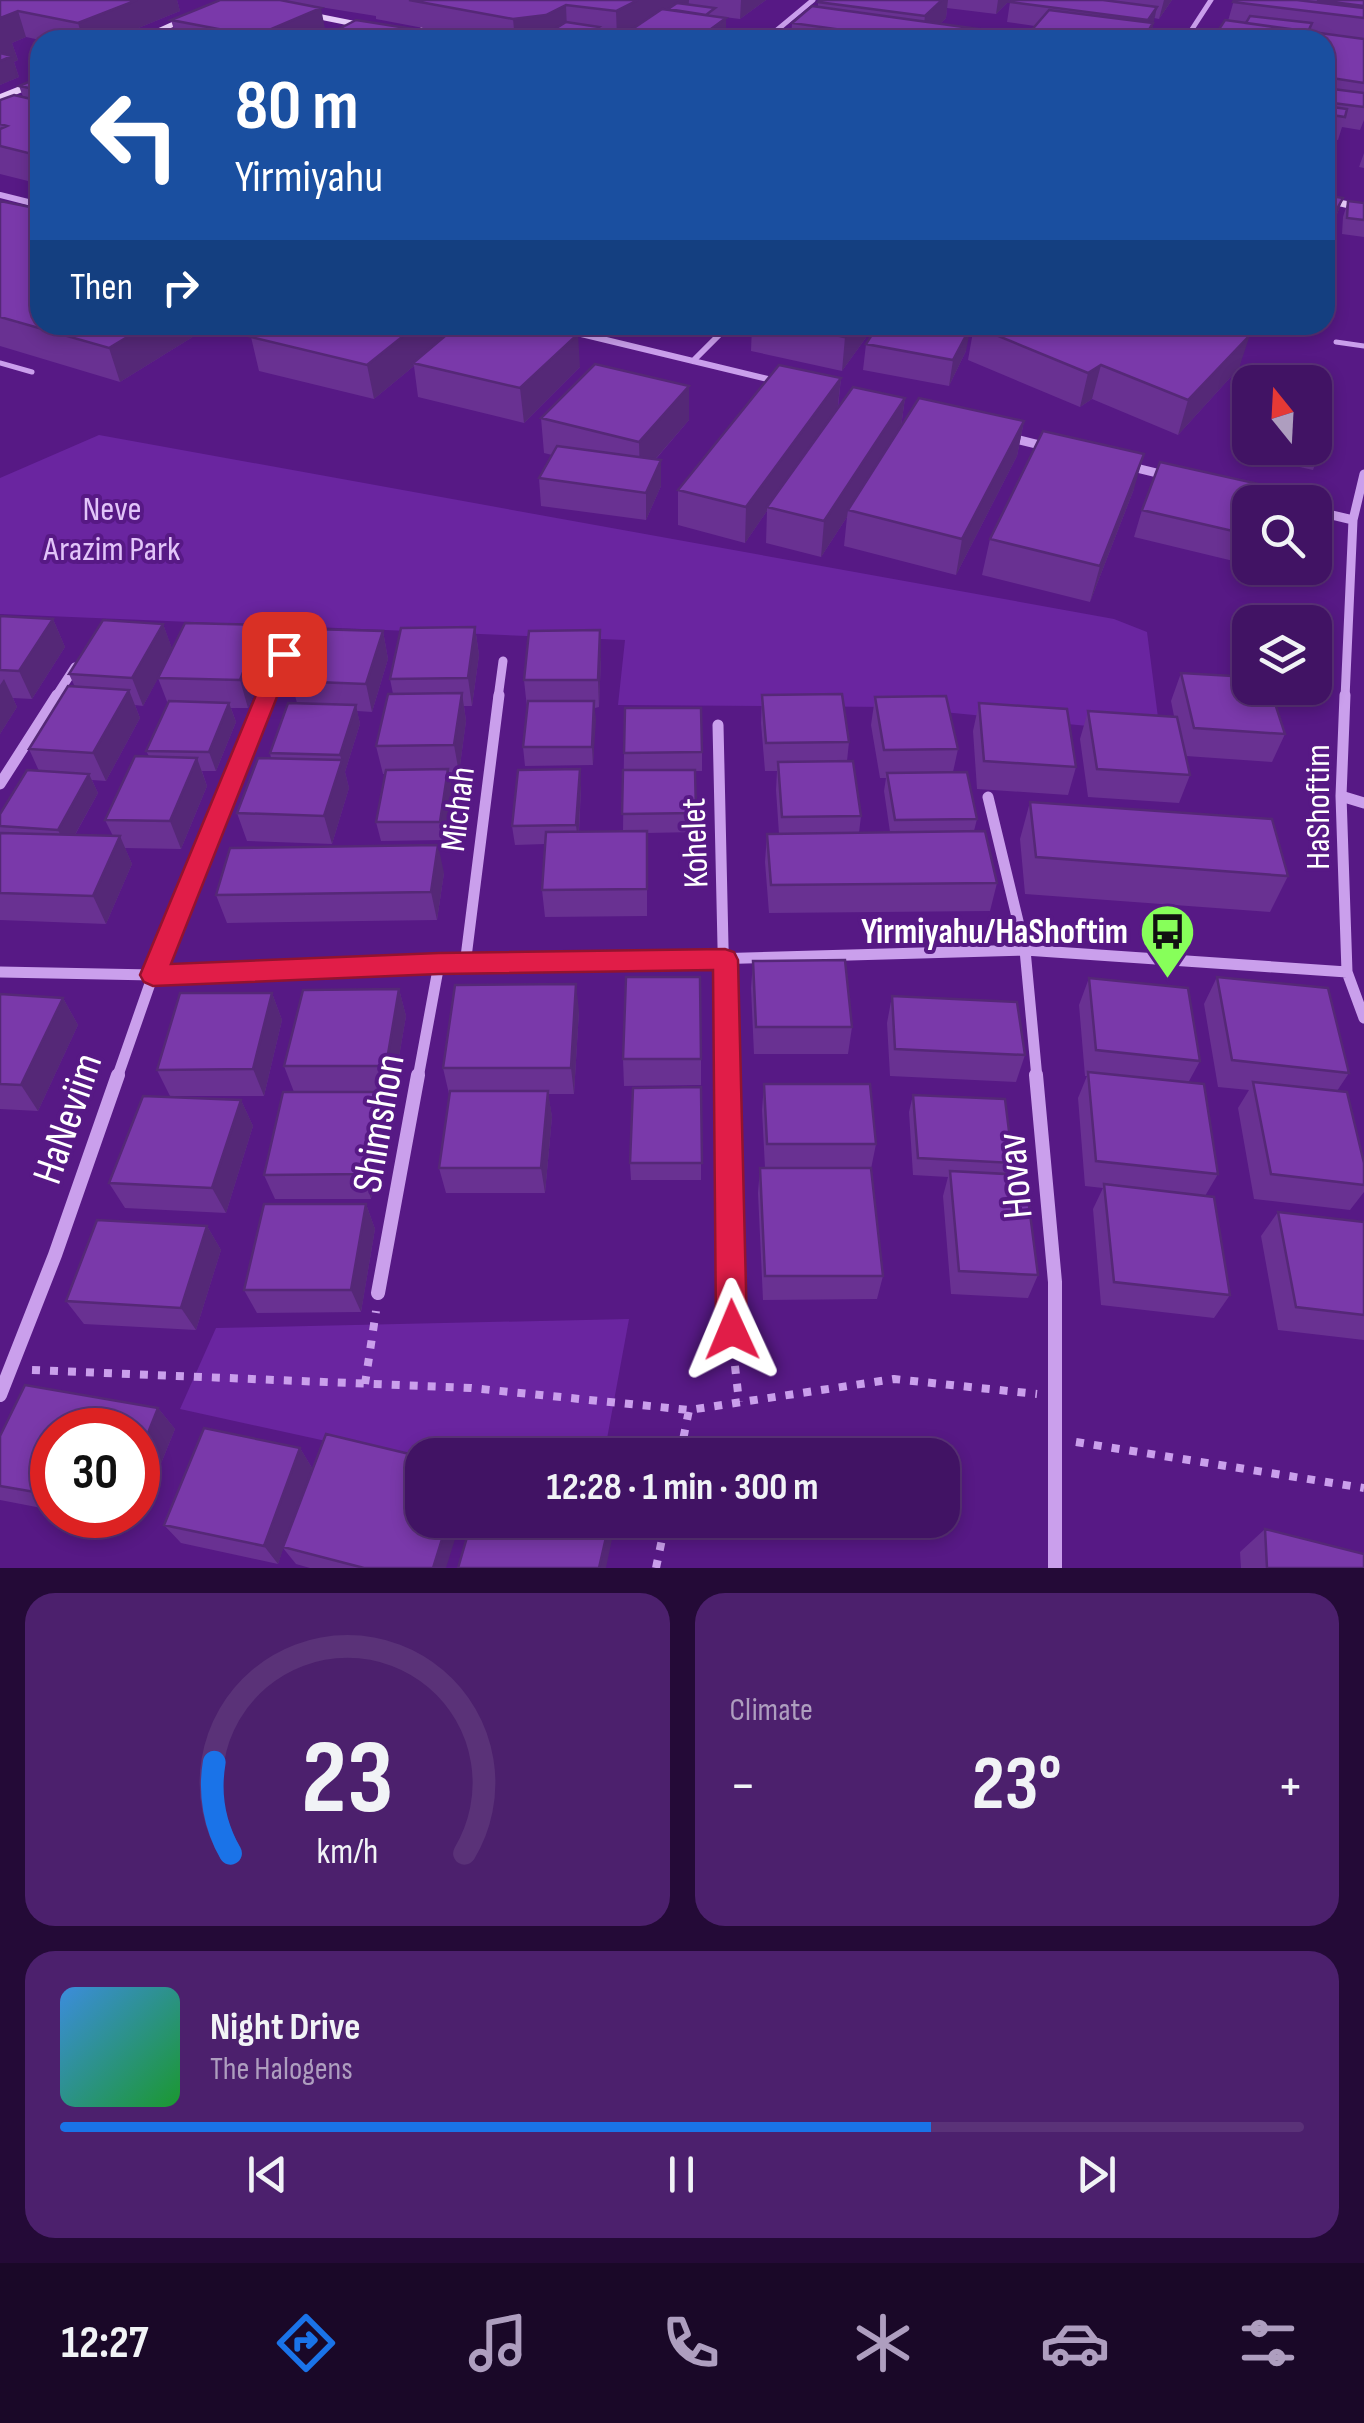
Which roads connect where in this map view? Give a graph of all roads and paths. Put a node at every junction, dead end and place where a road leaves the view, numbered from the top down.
1 (814, 0) edge
2 (1211, 0) edge
3 (202, 12) edge
4 (410, 23) edge
5 (427, 26) edge
6 (160, 30) edge
7 (389, 30) edge
8 (416, 30) edge
9 (777, 30) edge
10 (1191, 30) edge
11 (30, 85) edge
12 (0, 98) edge
13 (0, 195) edge
14 (30, 202) edge
15 (1335, 202) edge
16 (1364, 207) edge
17 (585, 335) edge
18 (718, 335) edge
19 (1336, 342) dead end
20 (1364, 346) edge
21 (693, 361) junction
22 (0, 363) edge
23 (32, 372) dead end
24 (790, 384) edge
25 (1003, 436) edge
26 (1061, 450) edge
27 (1116, 463) edge
28 (1364, 474) edge
29 (1170, 476) edge
30 (1332, 515) edge
31 (1359, 522) edge
32 (284, 654) dead end
33 (82, 657) edge
34 (503, 661) dead end
35 (718, 725) dead end
36 (0, 784) edge
37 (1341, 796) junction
38 (988, 797) dead end
39 (1364, 804) edge
40 (1025, 950) junction
41 (725, 960) junction
42 (439, 964) junction
43 (465, 965) junction
44 (0, 972) edge
45 (1346, 972) junction
46 (153, 975) junction
47 (1364, 1018) edge
48 (378, 1293) joint
49 (732, 1330) joint
50 (10, 1370) junction
51 (364, 1384) junction
52 (0, 1395) edge
53 (1055, 1396) junction
54 (739, 1402) junction
55 (689, 1410) junction
56 (683, 1438) edge
57 (1054, 1439) junction
58 (1364, 1488) edge
59 (662, 1538) edge
60 (656, 1568) edge
61 (1054, 1568) edge

1 - 9 street
2 - 10 street
3 - 6 street
4 - 5 lane
7 - 8 street
11 - 12 street
13 - 14 street
15 - 16 street
17 - 21 street
18 - 21 street
19 - 20 lane
21 - 24 street
22 - 23 lane
25 - 26 street
27 - 29 street
28 - 31 street, HaShoftim
30 - 31 street
31 - 37 street, HaShoftim
32 - 46 street, HaNeviim
33 - 36 street
34 - 43 street, Michah
35 - 41 street, Kohelet
37 - 39 street
37 - 45 street, HaShoftim
38 - 40 street, Hovav
40 - 41 street
40 - 45 street
40 - 53 street, Hovav
41 - 43 street
41 - 49 street, Kohelet
42 - 43 street
42 - 46 street
42 - 48 street, Shimshon
44 - 46 street
45 - 47 street, HaShoftim
46 - 50 street, HaNeviim
48 - 51 path
49 - 54 path
50 - 51 path
50 - 52 street, HaNeviim
51 - 55 path
53 - 54 path
53 - 57 street, Hovav
54 - 55 path
55 - 56 path
57 - 58 path
57 - 61 street, Hovav
59 - 60 path

